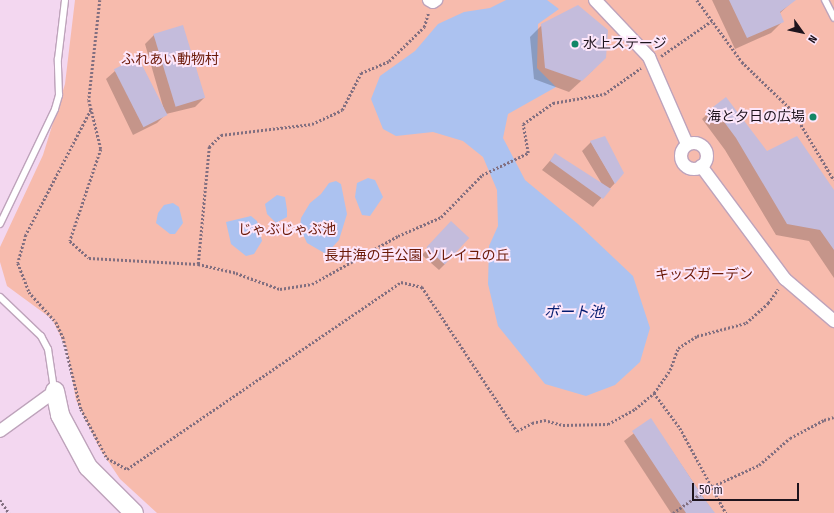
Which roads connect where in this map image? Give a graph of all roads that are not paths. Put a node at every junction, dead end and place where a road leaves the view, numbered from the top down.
1 (65, 0) edge
2 (595, 0) edge
3 (825, 0) edge
4 (834, 18) edge
5 (687, 144) junction
6 (701, 166) junction
7 (0, 224) edge
8 (0, 297) edge
9 (834, 321) edge
10 (55, 391) junction
11 (0, 431) edge
12 (134, 513) edge

1 - 7 lane
2 - 5 street
3 - 4 lane
5 - 6 street
5 - 6 street
6 - 9 street
8 - 10 lane
10 - 11 street
10 - 12 street

